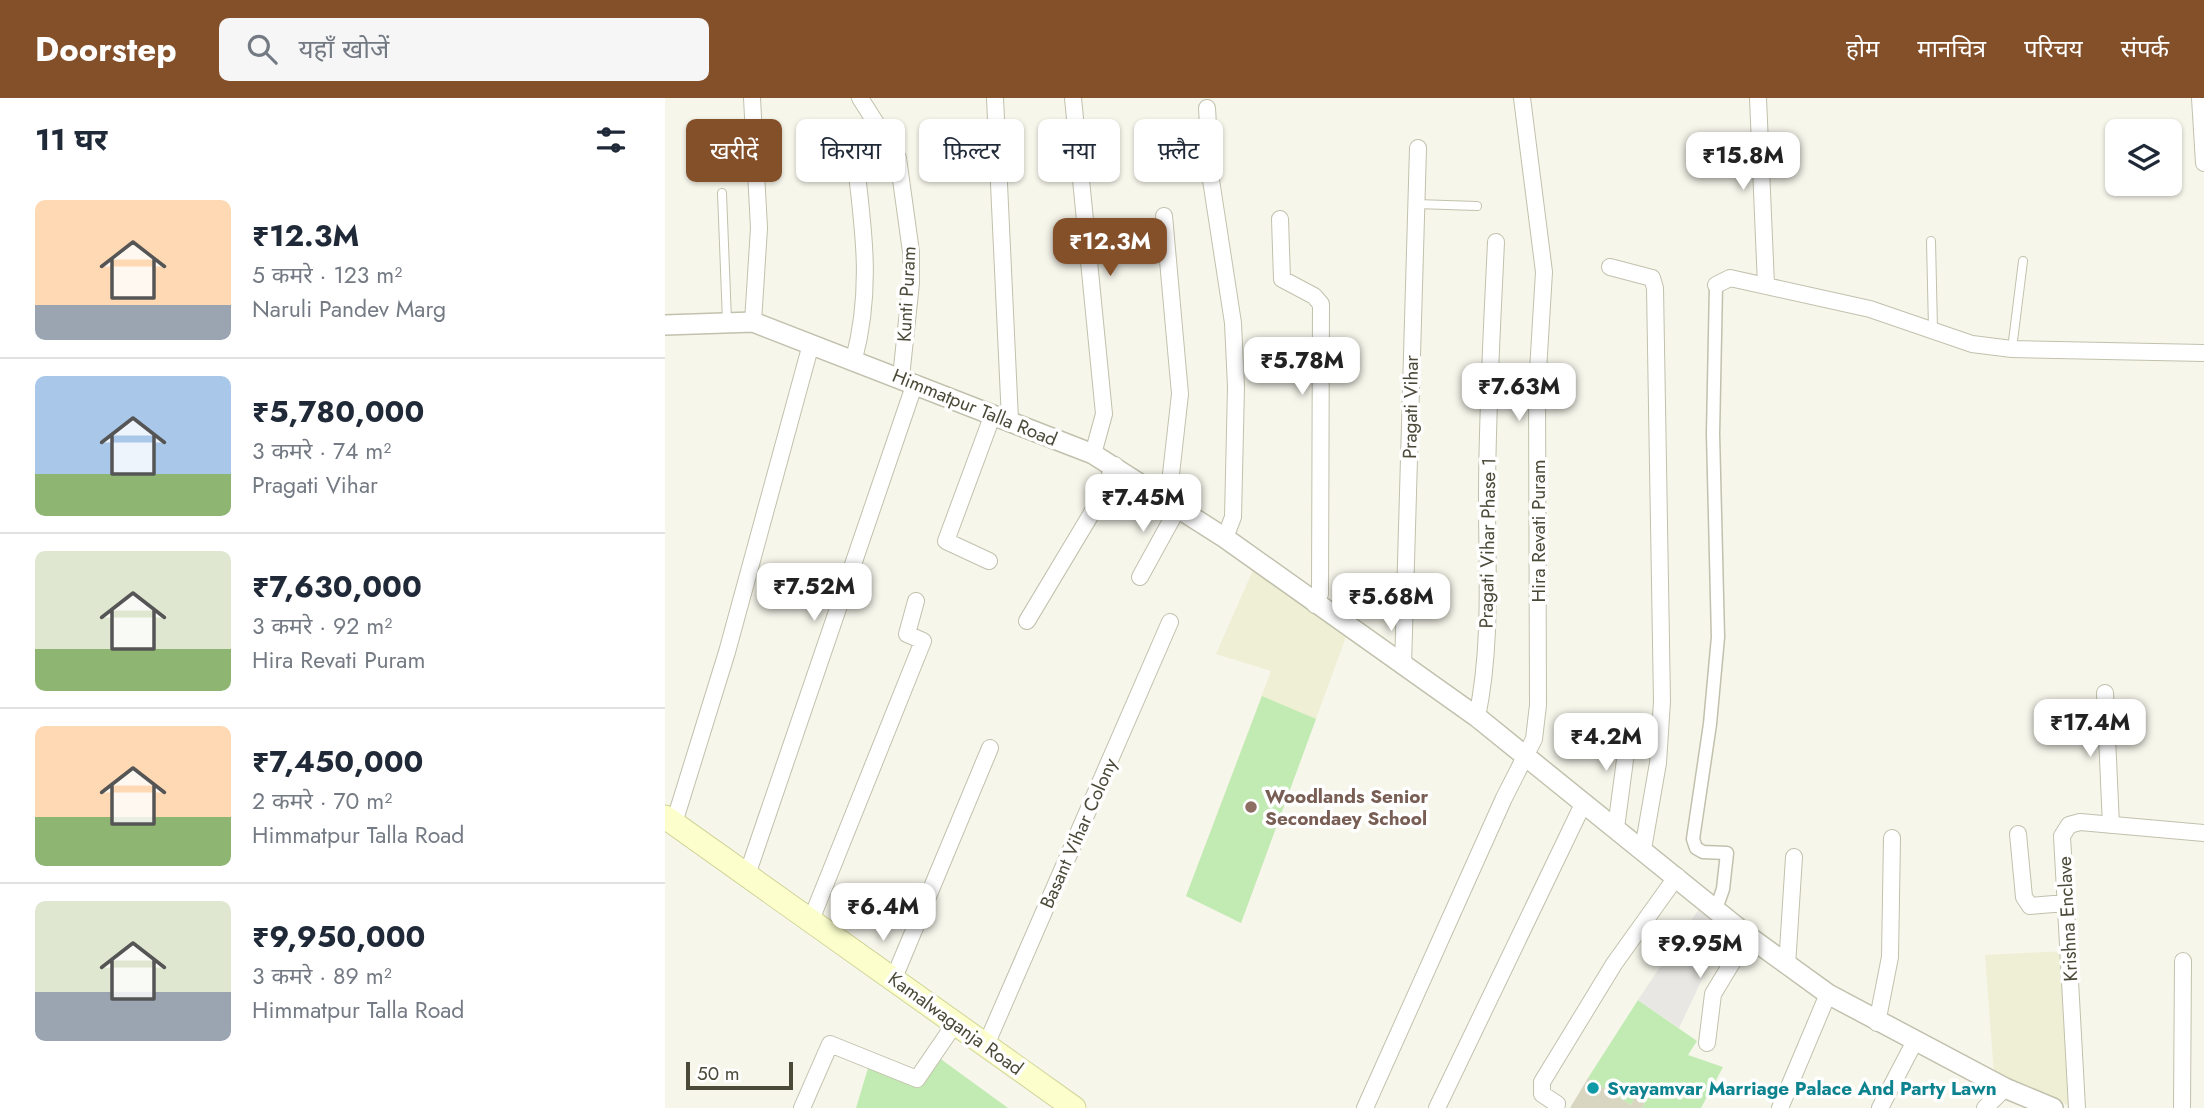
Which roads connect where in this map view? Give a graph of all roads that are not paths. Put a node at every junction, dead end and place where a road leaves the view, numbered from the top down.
1 (752, 98) edge
2 (860, 98) edge
3 (995, 98) edge
4 (1073, 98) edge
5 (1522, 98) edge
6 (1758, 98) edge
7 (2200, 98) edge
8 (1207, 108) dead end
9 (1418, 148) dead end
10 (2204, 163) edge
11 (857, 182) edge
12 (722, 193) dead end
13 (1416, 204) junction
14 (1477, 206) dead end
15 (1164, 216) dead end
16 (1280, 219) dead end
17 (1931, 241) dead end
18 (1496, 242) dead end
19 (2023, 261) dead end
20 (1610, 267) dead end
21 (1716, 285) joint
22 (1766, 285) junction
23 (727, 321) junction
24 (753, 322) junction
25 (665, 325) edge
26 (1933, 328) junction
27 (811, 344) junction
28 (2012, 349) junction
29 (2204, 353) edge
30 (854, 359) junction
31 (908, 380) junction
32 (1002, 417) junction
33 (1093, 454) junction
34 (1115, 465) junction
35 (1173, 504) junction
36 (1225, 538) junction
37 (989, 561) dead end
38 (1140, 577) dead end
39 (916, 601) dead end
40 (1315, 605) junction
41 (1027, 621) dead end
42 (1170, 622) dead end
43 (1403, 666) junction
44 (2105, 693) dead end
45 (1477, 717) junction
46 (1630, 722) dead end
47 (990, 748) dead end
48 (1526, 754) junction
49 (1584, 802) junction
50 (669, 820) edge
51 (2111, 825) junction
52 (1616, 828) junction
53 (2204, 833) edge
54 (2018, 834) dead end
55 (1892, 838) dead end
56 (1643, 849) junction
57 (1794, 857) dead end
58 (747, 875) junction
59 (1677, 876) junction
60 (2066, 903) junction
61 (1716, 909) junction
62 (811, 920) junction
63 (1748, 936) junction
64 (2183, 961) dead end
65 (1787, 966) junction
66 (894, 978) junction
67 (1828, 994) junction
68 (955, 1022) junction
69 (1878, 1023) junction
70 (1915, 1041) junction
71 (1707, 1043) dead end
72 (986, 1045) junction
73 (2005, 1088) junction
74 (801, 1108) edge
75 (1074, 1108) edge
76 (1365, 1108) edge
77 (1437, 1108) edge
78 (1556, 1108) edge
79 (1780, 1108) edge
80 (1880, 1108) edge
81 (1985, 1108) edge
82 (2053, 1108) edge
83 (2077, 1108) edge
84 (2182, 1108) edge

1 - 24 street
2 - 31 street, Kunti Puram
3 - 32 street
4 - 33 street
5 - 48 street, Hira Revati Puram
6 - 22 street
7 - 10 street
8 - 36 street
9 - 13 street, Pragati Vihar
11 - 30 street
12 - 23 lane
13 - 14 lane
13 - 43 street, Pragati Vihar
15 - 35 street
16 - 40 street
17 - 26 lane
18 - 45 street, Pragati Vihar Phase 1
19 - 28 lane
20 - 56 street
21 - 22 street
21 - 61 street
22 - 26 street
23 - 24 street, Himmatpur Talla Road
23 - 25 street, Himmatpur Talla Road
24 - 27 street, Himmatpur Talla Road
26 - 28 street
27 - 30 street, Himmatpur Talla Road
27 - 50 street
28 - 29 street
30 - 31 street, Himmatpur Talla Road
31 - 32 street, Himmatpur Talla Road
31 - 58 street, Kunti Puram
32 - 33 street, Himmatpur Talla Road
32 - 37 street
33 - 34 street, Himmatpur Talla Road
34 - 35 street, Himmatpur Talla Road
34 - 41 street
35 - 36 street, Himmatpur Talla Road
35 - 38 street
36 - 40 street, Himmatpur Talla Road
39 - 62 street
40 - 43 street, Himmatpur Talla Road
42 - 72 street, Basant Vihar Colony
43 - 45 street, Himmatpur Talla Road
44 - 51 street
45 - 48 street, Himmatpur Talla Road
46 - 52 street
47 - 66 street
48 - 49 street, Himmatpur Talla Road
48 - 76 street, Hira Revati Puram
49 - 52 street, Himmatpur Talla Road
49 - 77 street
50 - 58 main road, Kamalwaganja Road
51 - 53 street, Krishna Enclave
51 - 60 street, Krishna Enclave
52 - 56 street, Himmatpur Talla Road
54 - 60 street
55 - 69 street
56 - 59 street, Himmatpur Talla Road
57 - 65 street
58 - 62 main road, Kamalwaganja Road
59 - 61 street, Himmatpur Talla Road
59 - 78 street
60 - 83 street, Krishna Enclave
61 - 63 street, Himmatpur Talla Road
62 - 66 main road, Kamalwaganja Road
63 - 65 street, Himmatpur Talla Road
63 - 71 street
64 - 84 street
65 - 67 street, Himmatpur Talla Road
66 - 68 main road, Kamalwaganja Road
67 - 69 street, Himmatpur Talla Road
67 - 79 street
68 - 72 main road, Kamalwaganja Road
68 - 74 street
69 - 70 street, Himmatpur Talla Road
70 - 73 street, Himmatpur Talla Road
70 - 80 street
72 - 75 main road, Kamalwaganja Road
73 - 81 street
73 - 82 street, Himmatpur Talla Road

